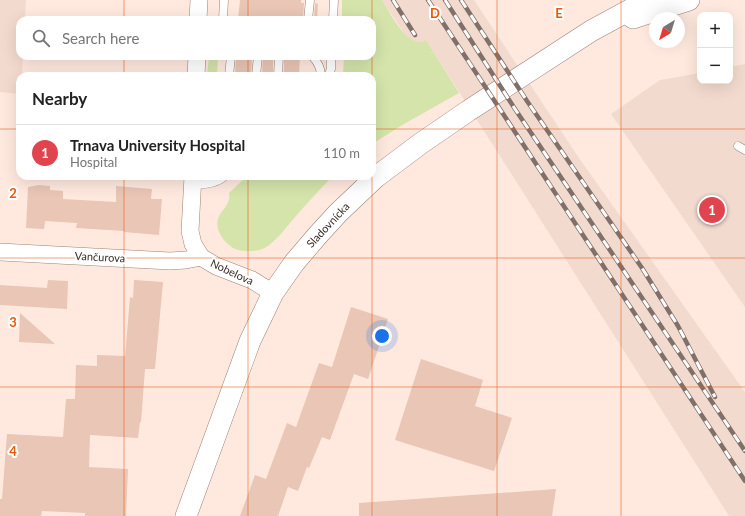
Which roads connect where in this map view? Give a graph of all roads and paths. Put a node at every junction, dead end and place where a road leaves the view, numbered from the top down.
1 (199, 0) edge
2 (224, 0) edge
3 (310, 0) edge
4 (334, 0) edge
5 (616, 0) edge
6 (629, 0) edge
7 (648, 0) edge
8 (689, 0) edge
9 (198, 16) edge
10 (223, 16) edge
11 (308, 16) edge
12 (333, 16) edge
13 (591, 32) junction
14 (197, 60) edge
15 (231, 60) edge
16 (258, 60) edge
17 (279, 60) edge
18 (315, 60) edge
19 (331, 60) edge
20 (196, 72) edge
21 (229, 72) edge
22 (256, 72) edge
23 (278, 72) edge
24 (321, 72) edge
25 (330, 72) edge
26 (376, 177) edge
27 (193, 180) edge
28 (217, 180) edge
29 (373, 180) edge
30 (0, 252) edge
31 (201, 257) junction
32 (273, 293) junction
33 (187, 515) edge

1 - 9 street
2 - 10 lane
3 - 11 lane
4 - 12 lane
5 - 13 street
6 - 13 street, Sladovnícka
7 - 13 street, Sladovnícka
8 - 13 street
13 - 26 street, Sladovnícka
14 - 20 street
15 - 21 lane
16 - 22 lane
17 - 23 lane
18 - 24 lane
19 - 25 lane
27 - 28 lane
27 - 31 street, Nobelova
29 - 32 street, Sladovnícka
30 - 31 street, Vančurova
31 - 32 street, Nobelova
32 - 33 street, Sladovnícka

